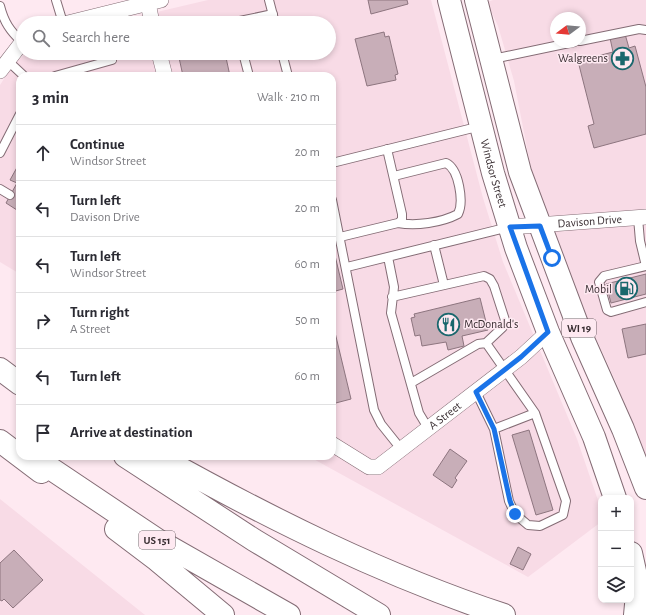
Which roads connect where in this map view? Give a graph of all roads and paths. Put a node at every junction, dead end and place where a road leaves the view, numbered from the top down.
1 (56, 0) edge
2 (269, 0) edge
3 (449, 0) edge
4 (476, 0) edge
5 (154, 2) edge
6 (0, 6) edge
7 (273, 14) joint
8 (61, 16) edge
9 (97, 16) edge
10 (153, 16) edge
11 (264, 16) edge
12 (646, 30) edge
13 (16, 36) edge
14 (586, 40) edge
15 (550, 47) edge
16 (16, 50) edge
17 (492, 59) junction
18 (112, 60) dead end
19 (161, 60) edge
20 (245, 60) edge
21 (284, 60) edge
22 (4, 66) edge
23 (16, 72) edge
24 (69, 72) edge
25 (164, 72) edge
26 (248, 72) edge
27 (287, 72) edge
28 (16, 122) edge
29 (482, 126) junction
30 (387, 149) junction
31 (0, 153) edge
32 (336, 162) edge
33 (394, 176) junction
34 (0, 189) edge
35 (10, 195) dead end
36 (642, 217) edge
37 (336, 218) edge
38 (398, 223) junction
39 (540, 226) junction
40 (510, 227) junction
41 (340, 237) junction
42 (434, 245) junction
43 (388, 257) junction
44 (646, 266) edge
45 (347, 267) junction
46 (444, 285) junction
47 (392, 296) junction
48 (646, 302) edge
49 (548, 332) junction
50 (486, 344) junction
51 (0, 369) edge
52 (505, 369) junction
53 (16, 381) edge
54 (411, 383) junction
55 (476, 392) junction
56 (535, 413) junction
57 (428, 428) junction
58 (494, 429) junction
59 (0, 435) edge
60 (0, 441) edge
61 (16, 445) edge
62 (336, 446) edge
63 (401, 449) junction
64 (16, 453) edge
65 (25, 460) edge
66 (38, 460) edge
67 (131, 460) edge
68 (166, 460) edge
69 (646, 488) edge
70 (614, 495) edge
71 (634, 566) edge
72 (638, 584) junction
73 (222, 615) edge
74 (288, 615) edge
75 (379, 615) edge
76 (504, 615) edge
77 (635, 615) edge
78 (644, 615) edge

1 - 8 lane
2 - 7 lane
3 - 29 main road, Windsor Street / WI 19
4 - 17 main road, Windsor Street / WI 19
5 - 9 street
5 - 10 street
6 - 13 lane
7 - 11 lane
12 - 14 lane
15 - 17 lane
16 - 22 street
17 - 39 main road, Windsor Street / WI 19
18 - 24 lane
19 - 25 street
20 - 26 lane
21 - 27 lane
22 - 23 lane
28 - 31 lane
29 - 30 lane
29 - 40 main road, Windsor Street / WI 19
30 - 32 lane
30 - 33 lane
33 - 38 lane
33 - 38 lane
34 - 35 lane
36 - 39 street, Davison Drive
36 - 44 lane
37 - 41 lane
38 - 41 lane
39 - 40 street, Davison Drive
39 - 69 main road, Windsor Street / WI 19
40 - 42 lane
40 - 49 main road, Windsor Street / WI 19
41 - 45 lane
42 - 43 lane
42 - 46 lane
43 - 45 lane
43 - 47 lane
44 - 48 lane
45 - 63 lane
46 - 47 lane
46 - 50 lane
47 - 54 lane
49 - 52 street, A Street
49 - 70 main road, Windsor Street / WI 19
50 - 52 lane
50 - 54 lane
51 - 53 main road
52 - 55 street, A Street
52 - 56 lane
54 - 57 lane
55 - 57 street, A Street
55 - 58 lane
56 - 58 lane
56 - 58 lane
57 - 63 street, A Street
59 - 61 main road
60 - 64 main road
62 - 63 street, A Street
65 - 73 main road
66 - 74 main road, US 151
67 - 75 main road
68 - 76 main road
71 - 72 main road
72 - 77 main road
72 - 78 main road

